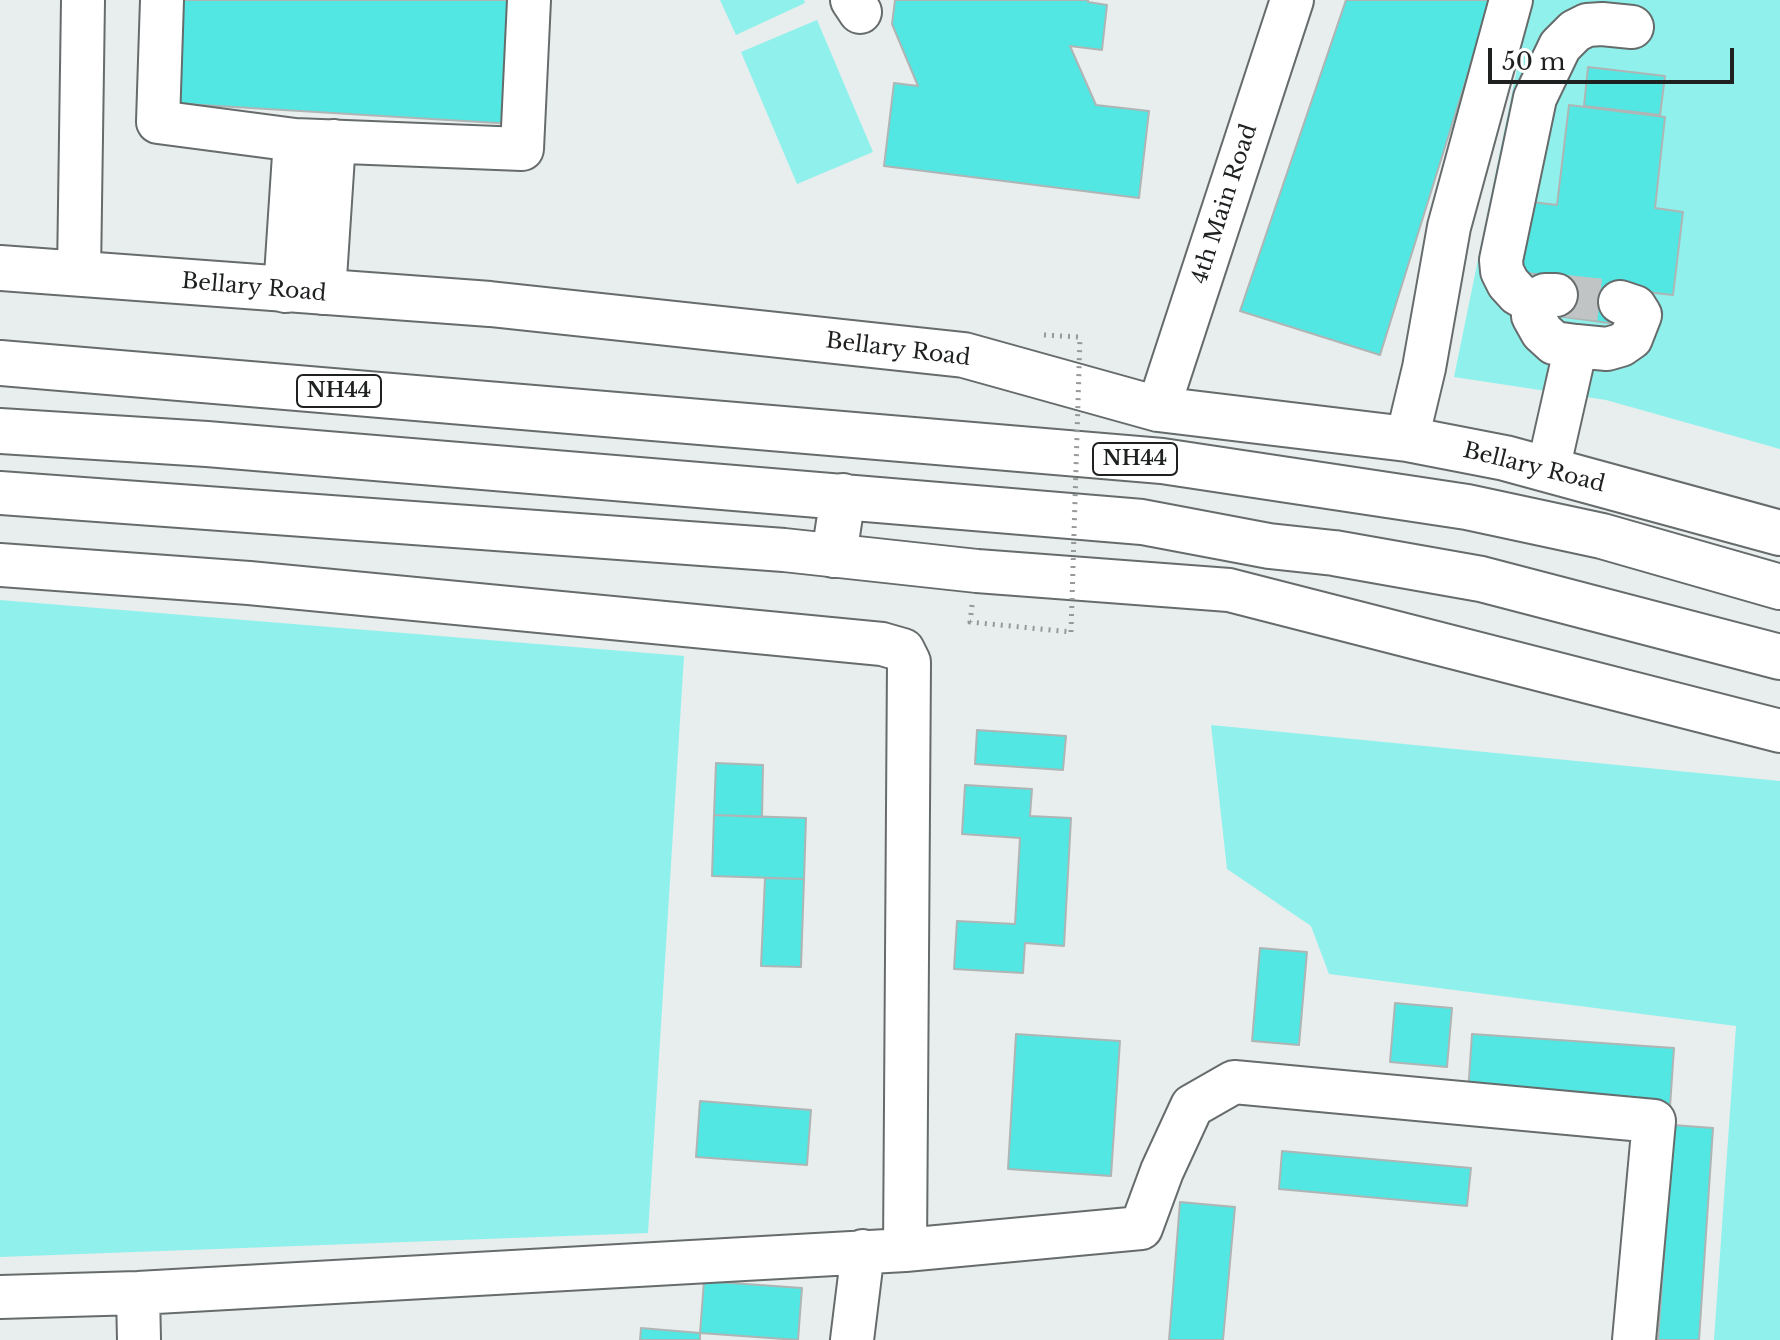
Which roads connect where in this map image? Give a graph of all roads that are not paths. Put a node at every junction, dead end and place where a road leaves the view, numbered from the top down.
1 (56, 0) edge
2 (83, 0) edge
3 (162, 0) edge
4 (529, 0) edge
5 (1292, 0) edge
6 (1511, 0) edge
7 (1632, 27) dead end
8 (315, 140) junction
9 (0, 268) edge
10 (67, 273) junction
11 (304, 292) junction
12 (1620, 302) dead end
13 (1576, 346) junction
14 (0, 363) edge
15 (1158, 409) junction
16 (0, 431) edge
17 (1407, 439) junction
18 (1548, 470) junction
19 (0, 493) edge
20 (843, 496) junction
21 (1780, 533) edge
22 (834, 555) junction
23 (0, 565) edge
24 (1780, 587) edge
25 (1780, 657) edge
26 (1780, 731) edge
27 (905, 1250) junction
28 (863, 1251) junction
29 (138, 1293) junction
30 (0, 1297) edge
31 (139, 1340) edge
32 (852, 1340) edge
33 (1634, 1340) edge

1 - 10 street
2 - 10 street
3 - 8 street
4 - 8 street
5 - 15 street, 4th Main Road
6 - 17 street
7 - 13 street
8 - 11 street
9 - 10 highway, Bellary Road
10 - 11 highway, Bellary Road
11 - 15 highway, Bellary Road
12 - 13 street
13 - 18 street
14 - 24 highway, NH44
15 - 17 highway, Bellary Road
16 - 20 highway
17 - 18 highway, Bellary Road
18 - 21 highway, Bellary Road
19 - 22 street
20 - 22 highway
20 - 25 highway
22 - 26 street
23 - 27 street
27 - 28 street
27 - 33 street
28 - 29 street
28 - 32 street
29 - 30 street
29 - 31 street

